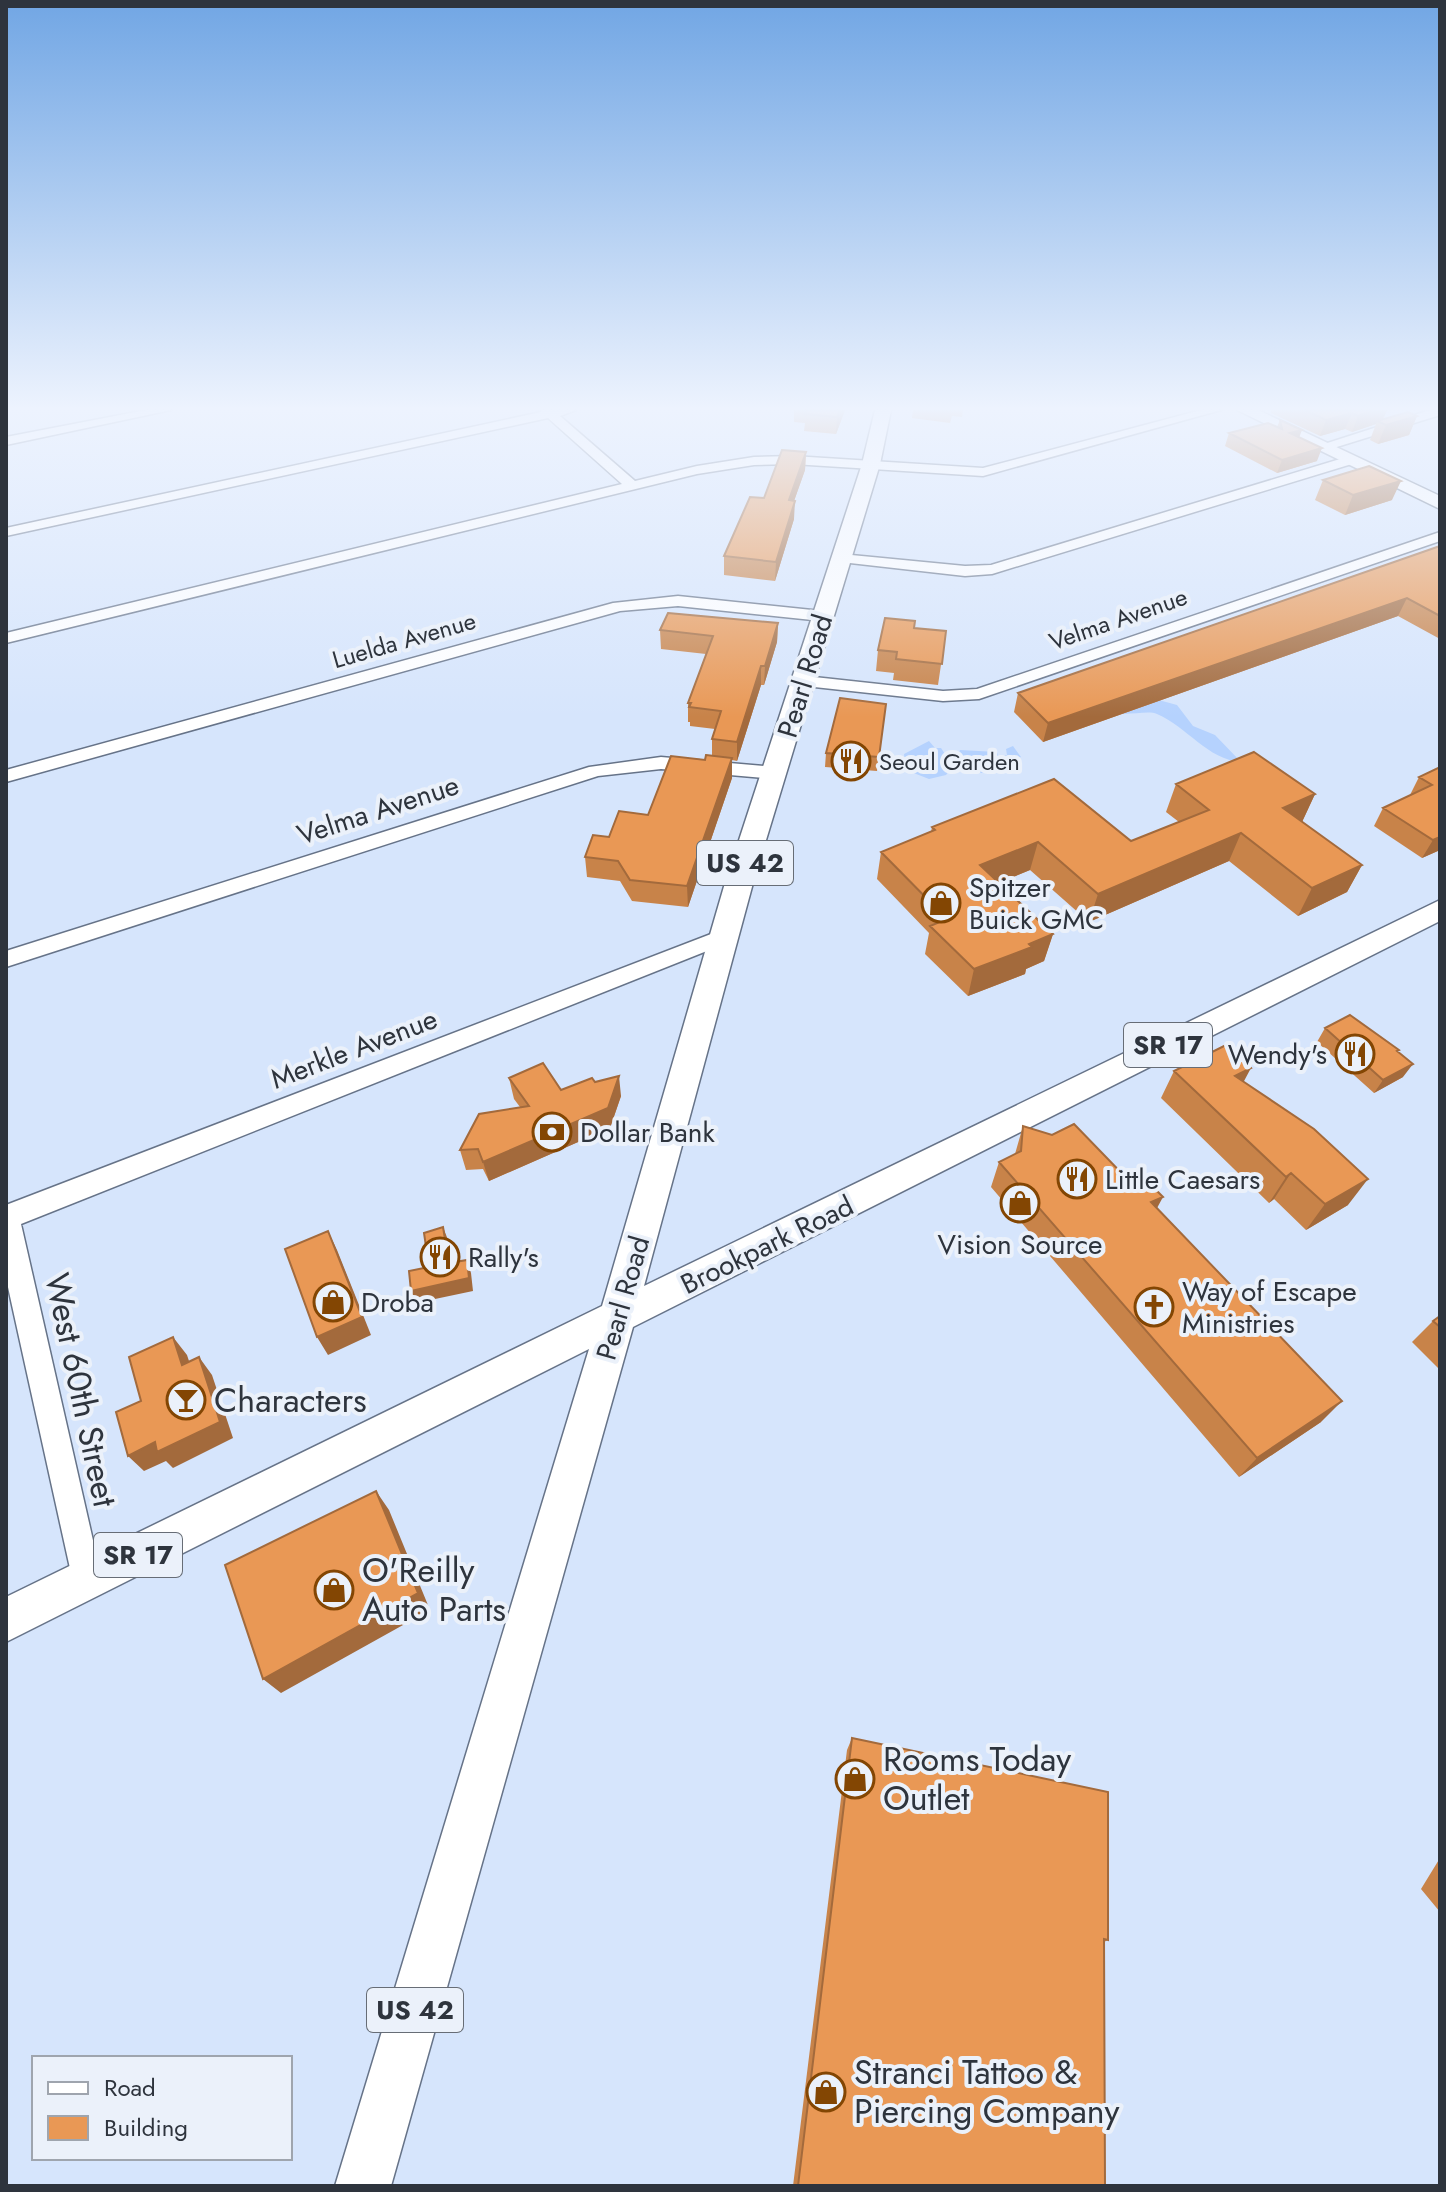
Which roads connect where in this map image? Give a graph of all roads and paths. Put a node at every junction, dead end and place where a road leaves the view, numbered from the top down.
1 (95, 512) edge
2 (520, 512) edge
3 (856, 512) edge
4 (1178, 512) edge
5 (6, 532) edge
6 (1440, 536) edge
7 (841, 558) junction
8 (822, 616) junction
9 (6, 638) edge
10 (805, 681) junction
11 (775, 773) junction
12 (6, 776) edge
13 (1440, 909) edge
14 (724, 936) junction
15 (6, 959) edge
16 (6, 1217) edge
17 (617, 1319) junction
18 (86, 1580) junction
19 (6, 1620) edge
20 (363, 2186) edge

1 - 5 street
2 - 9 street
3 - 7 main road, Pearl Road / US 42
4 - 7 street
6 - 10 street, Velma Avenue
7 - 8 main road, Pearl Road / US 42
8 - 10 main road, Pearl Road / US 42
8 - 12 street, Luelda Avenue
10 - 11 main road, Pearl Road / US 42
11 - 14 main road, Pearl Road / US 42
11 - 15 street, Velma Avenue
13 - 17 main road, Brookpark Road / SR 17
14 - 16 street, Merkle Avenue
14 - 17 main road, Pearl Road / US 42
16 - 18 street, West 60th Street
17 - 18 main road, Brookpark Road / SR 17
17 - 20 main road, Pearl Road / US 42
18 - 19 main road, Brookpark Road / SR 17

